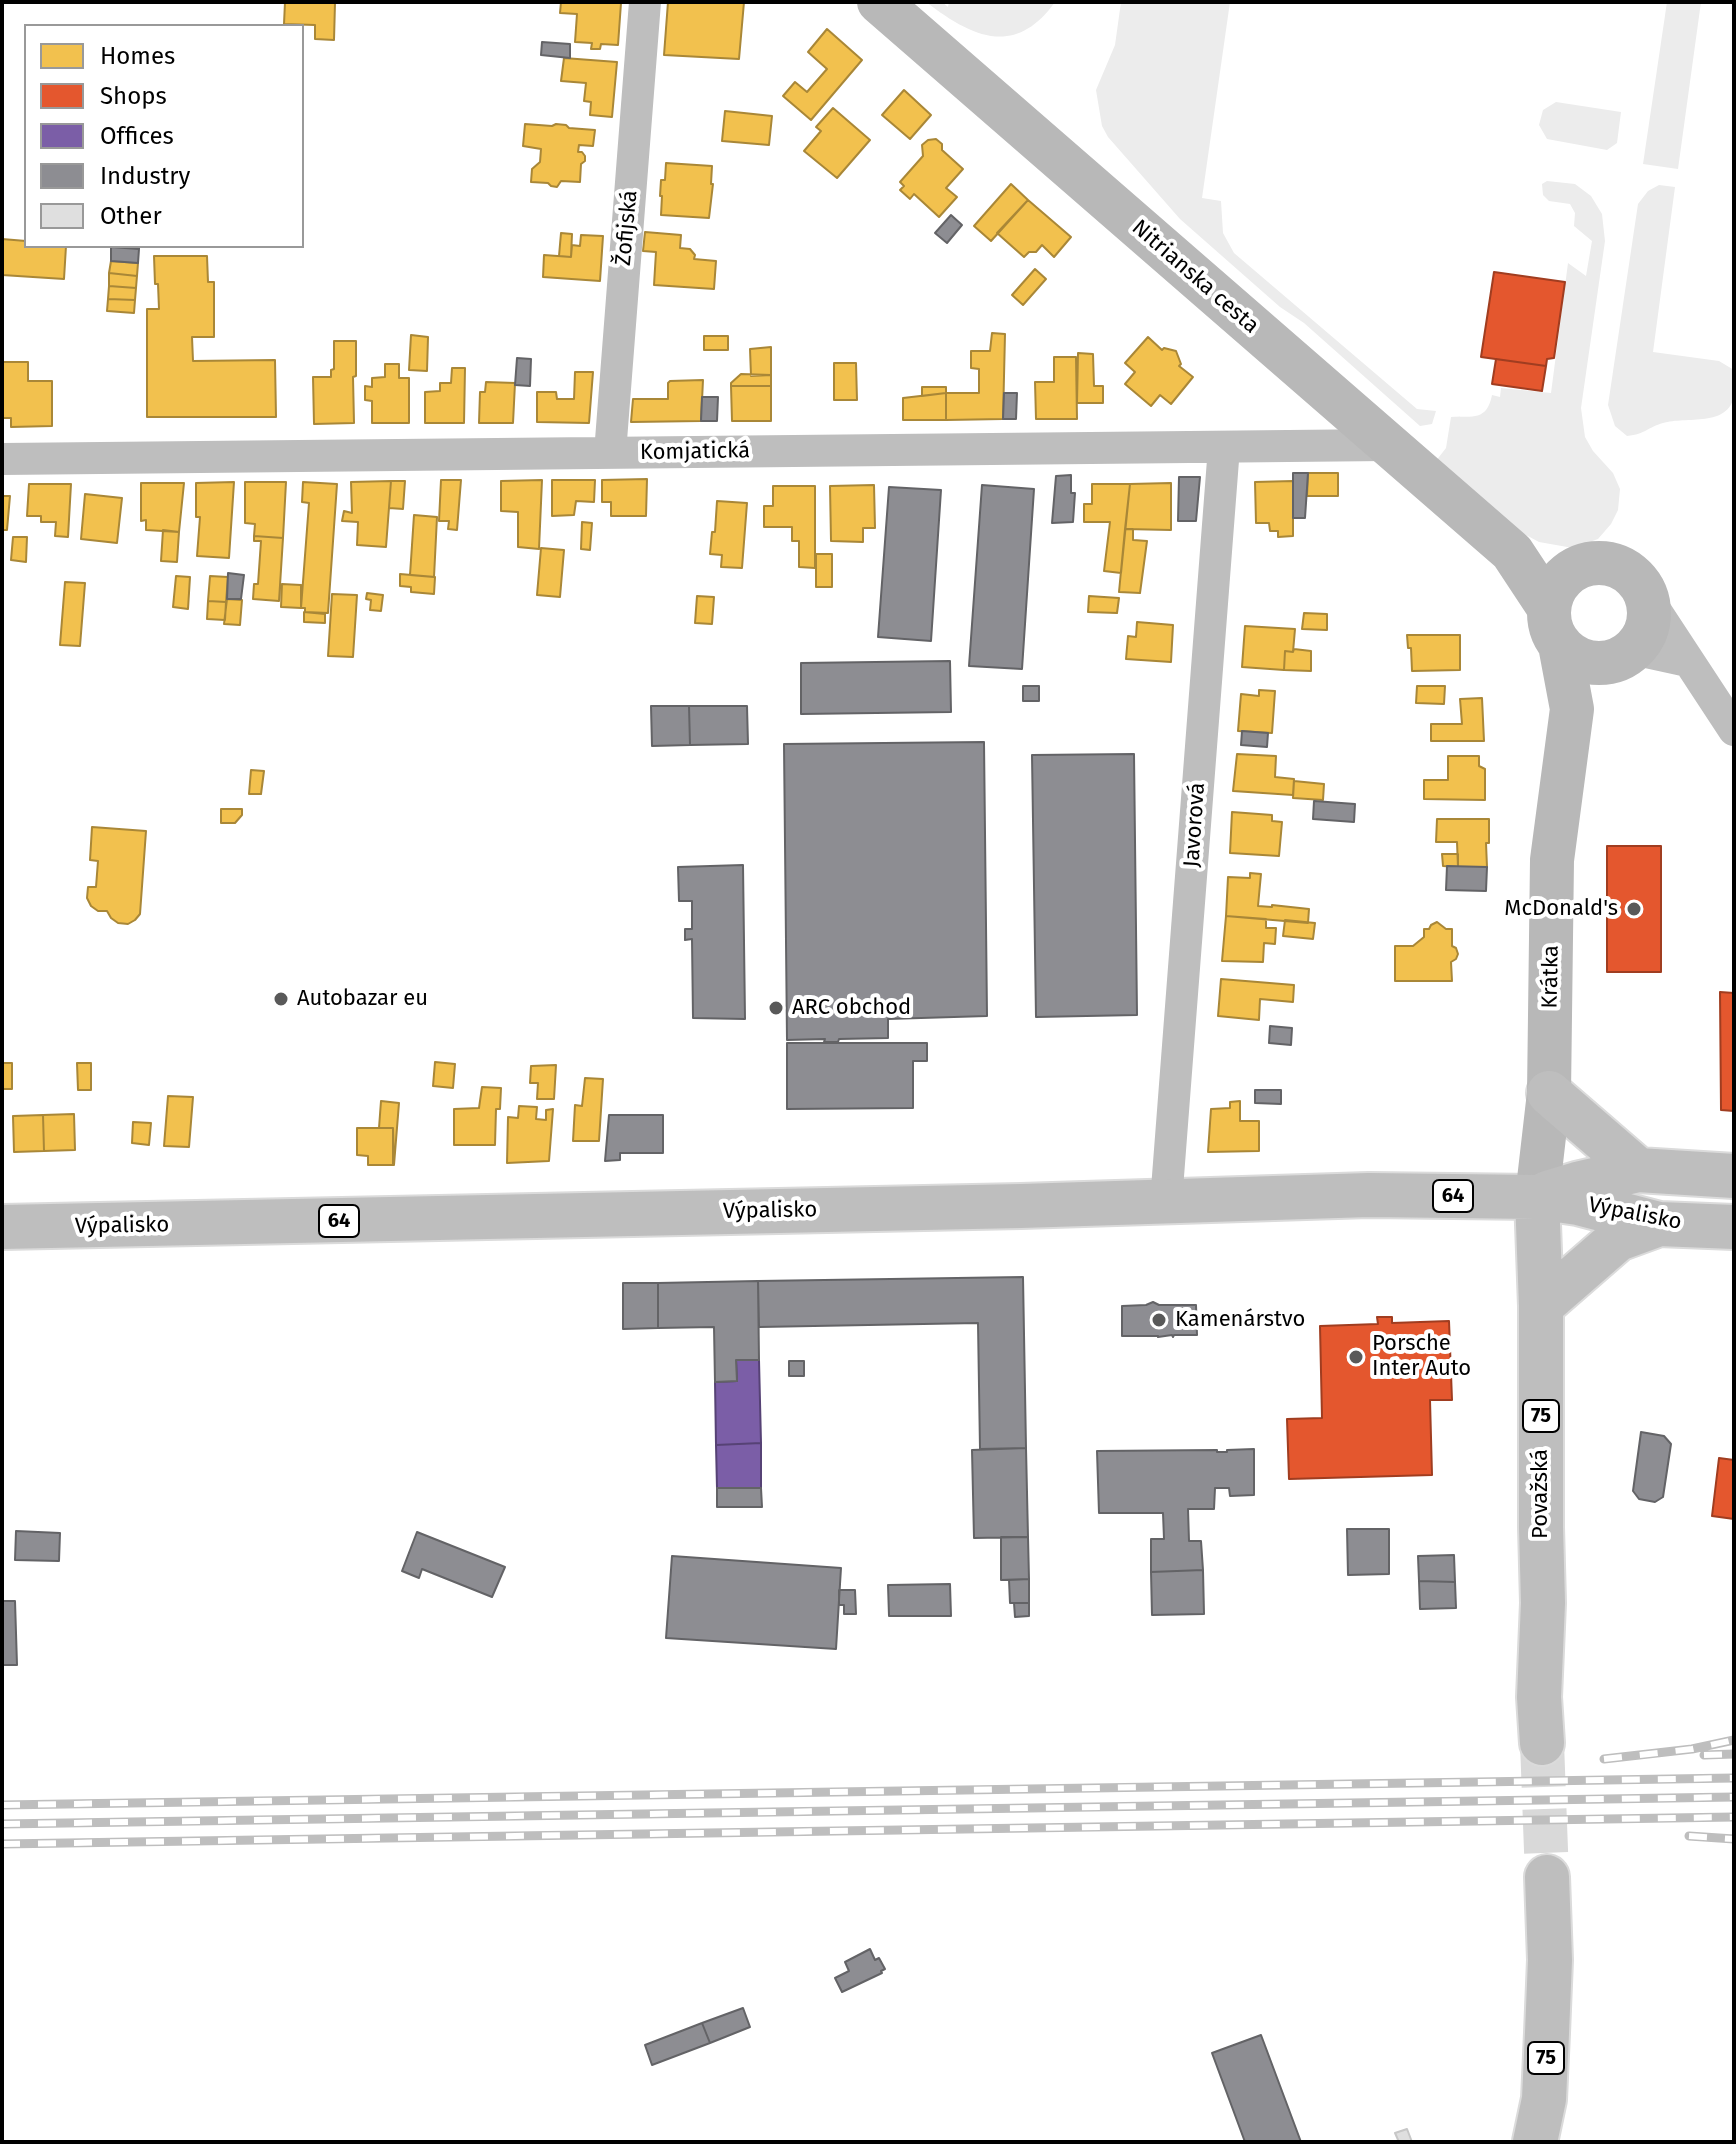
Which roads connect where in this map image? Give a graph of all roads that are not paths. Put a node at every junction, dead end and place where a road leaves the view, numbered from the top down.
1 (645, 2) edge
2 (879, 2) edge
3 (1387, 445) junction
4 (1224, 447) junction
5 (610, 453) junction
6 (2, 459) edge
7 (1512, 552) junction
8 (1573, 570) junction
9 (1646, 596) junction
10 (1554, 626) junction
11 (1622, 656) junction
12 (1688, 661) junction
13 (1572, 709) junction
14 (1734, 730) edge
15 (1549, 1093) junction
16 (1638, 1170) junction
17 (1734, 1176) edge
18 (1537, 1197) junction
19 (1166, 1202) junction
20 (1659, 1224) junction
21 (2, 1227) edge
22 (1734, 1227) edge
23 (1541, 1306) junction
24 (1542, 1743) tunnel mouth
25 (1547, 1877) tunnel mouth
26 (1535, 2142) edge

1 - 5 street, Žofijská
2 - 3 main road, Nitrianska cesta
3 - 4 street, Komjatická
3 - 7 main road, Nitrianska cesta
4 - 5 street, Komjatická
4 - 19 street, Javorová
5 - 6 street, Komjatická
7 - 8 main road, Nitrianska cesta
7 - 10 main road, Nitrianska cesta
8 - 9 main road
8 - 10 main road
9 - 11 main road
9 - 12 street
10 - 11 main road
10 - 13 main road, Krátka
11 - 12 street
11 - 13 main road
12 - 14 street
13 - 15 main road, Krátka
15 - 16 main road
15 - 18 main road, Krátka
16 - 17 main road, Výpalisko / 64
16 - 18 main road, Výpalisko / 64
18 - 19 main road, Výpalisko / 64
18 - 20 main road, Výpalisko / 64
18 - 23 main road, Považská / 75
19 - 21 main road, Výpalisko / 64
20 - 22 main road, Výpalisko / 64
20 - 23 main road, 64
23 - 24 main road, Považská / 75
25 - 26 main road, 75

